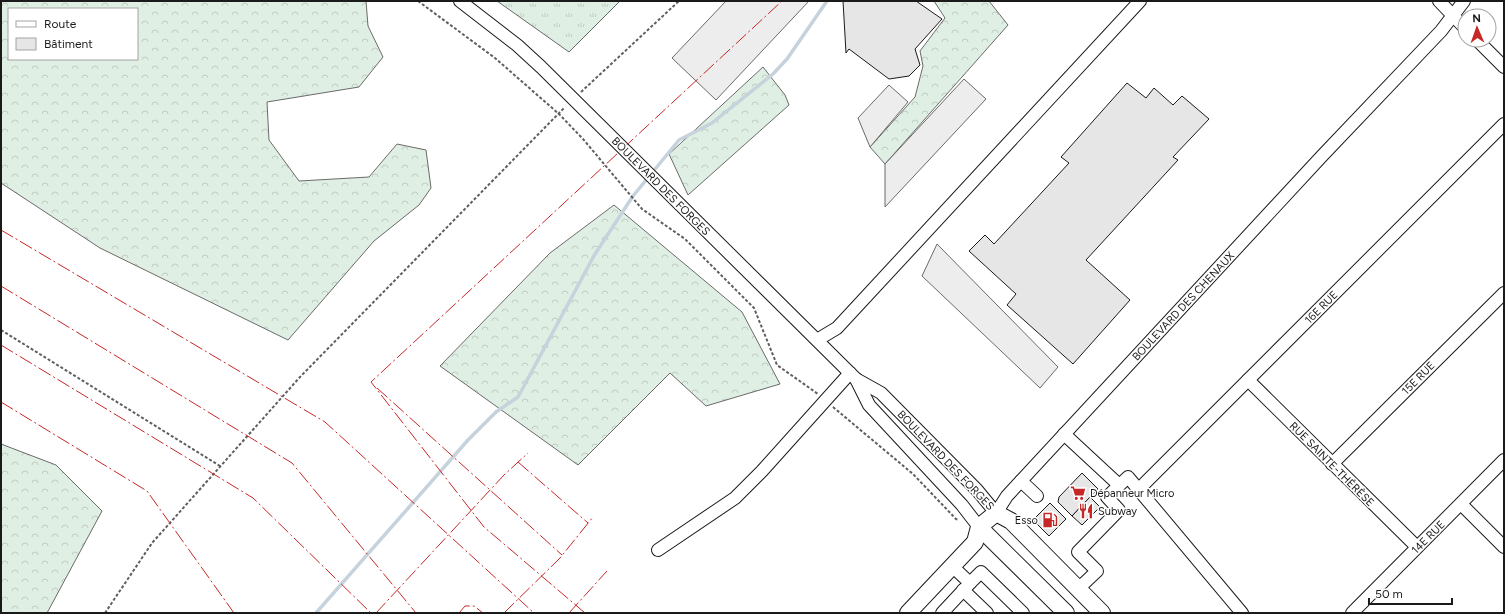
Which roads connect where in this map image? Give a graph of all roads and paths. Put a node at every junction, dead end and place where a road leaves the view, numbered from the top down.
1 (418, 1) edge
2 (460, 1) edge
3 (679, 1) edge
4 (1140, 1) edge
5 (1439, 1) edge
6 (1464, 1) edge
7 (1453, 16) junction
8 (1457, 20) edge
9 (1485, 48) edge
10 (1504, 67) edge
11 (573, 99) junction
12 (558, 114) junction
13 (1504, 124) edge
14 (1504, 293) edge
15 (1, 330) edge
16 (817, 340) junction
17 (853, 376) junction
18 (1248, 380) junction
19 (826, 401) junction
20 (1064, 434) junction
21 (1504, 460) edge
22 (1332, 464) junction
23 (220, 466) junction
24 (1021, 481) junction
25 (1119, 485) junction
26 (1140, 491) junction
27 (1037, 496) dead end
28 (1461, 504) junction
29 (996, 513) junction
30 (979, 527) junction
31 (1504, 547) edge
32 (1417, 548) junction
33 (658, 550) dead end
34 (952, 566) junction
35 (966, 587) junction
36 (1078, 589) junction
37 (105, 613) edge
38 (908, 613) edge
39 (942, 613) edge
40 (987, 613) edge
41 (1023, 613) edge
42 (1066, 613) edge
43 (1102, 613) edge
44 (1242, 613) edge
45 (1352, 613) edge

1 - 12 path
2 - 11 street, BOULEVARD DES FORGES
3 - 11 path
4 - 16 street
5 - 7 street
6 - 7 street, BOULEVARD DES CHENAUX
7 - 8 street
7 - 20 street, BOULEVARD DES CHENAUX
9 - 10 street
11 - 12 path
11 - 16 street, BOULEVARD DES FORGES
12 - 19 path
12 - 23 path
13 - 18 street, 16E RUE
14 - 22 street, 15E RUE
15 - 23 path
16 - 17 street, BOULEVARD DES FORGES
17 - 19 street
17 - 29 street, BOULEVARD DES FORGES
17 - 30 street, BOULEVARD DES FORGES
18 - 22 street, RUE SAINTE-THÉRÈSE
18 - 26 street, 16E RUE
19 - 30 path
19 - 33 street
20 - 24 street, BOULEVARD DES CHENAUX
20 - 25 street
21 - 28 street, 14E RUE
22 - 32 street, RUE SAINTE-THÉRÈSE
23 - 37 path
24 - 27 street
24 - 29 street, BOULEVARD DES CHENAUX
25 - 26 street
25 - 36 street
26 - 44 street
28 - 31 street
28 - 32 street, 14E RUE
29 - 30 main road, BOULEVARD DES CHENAUX
29 - 36 main road, BOULEVARD DES FORGES
30 - 34 main road, BOULEVARD DES CHENAUX
30 - 42 main road, BOULEVARD DES FORGES
32 - 45 street, 14E RUE
34 - 35 street
34 - 38 main road, BOULEVARD DES CHENAUX
35 - 39 street
35 - 40 street
35 - 41 street
36 - 43 main road, BOULEVARD DES FORGES

